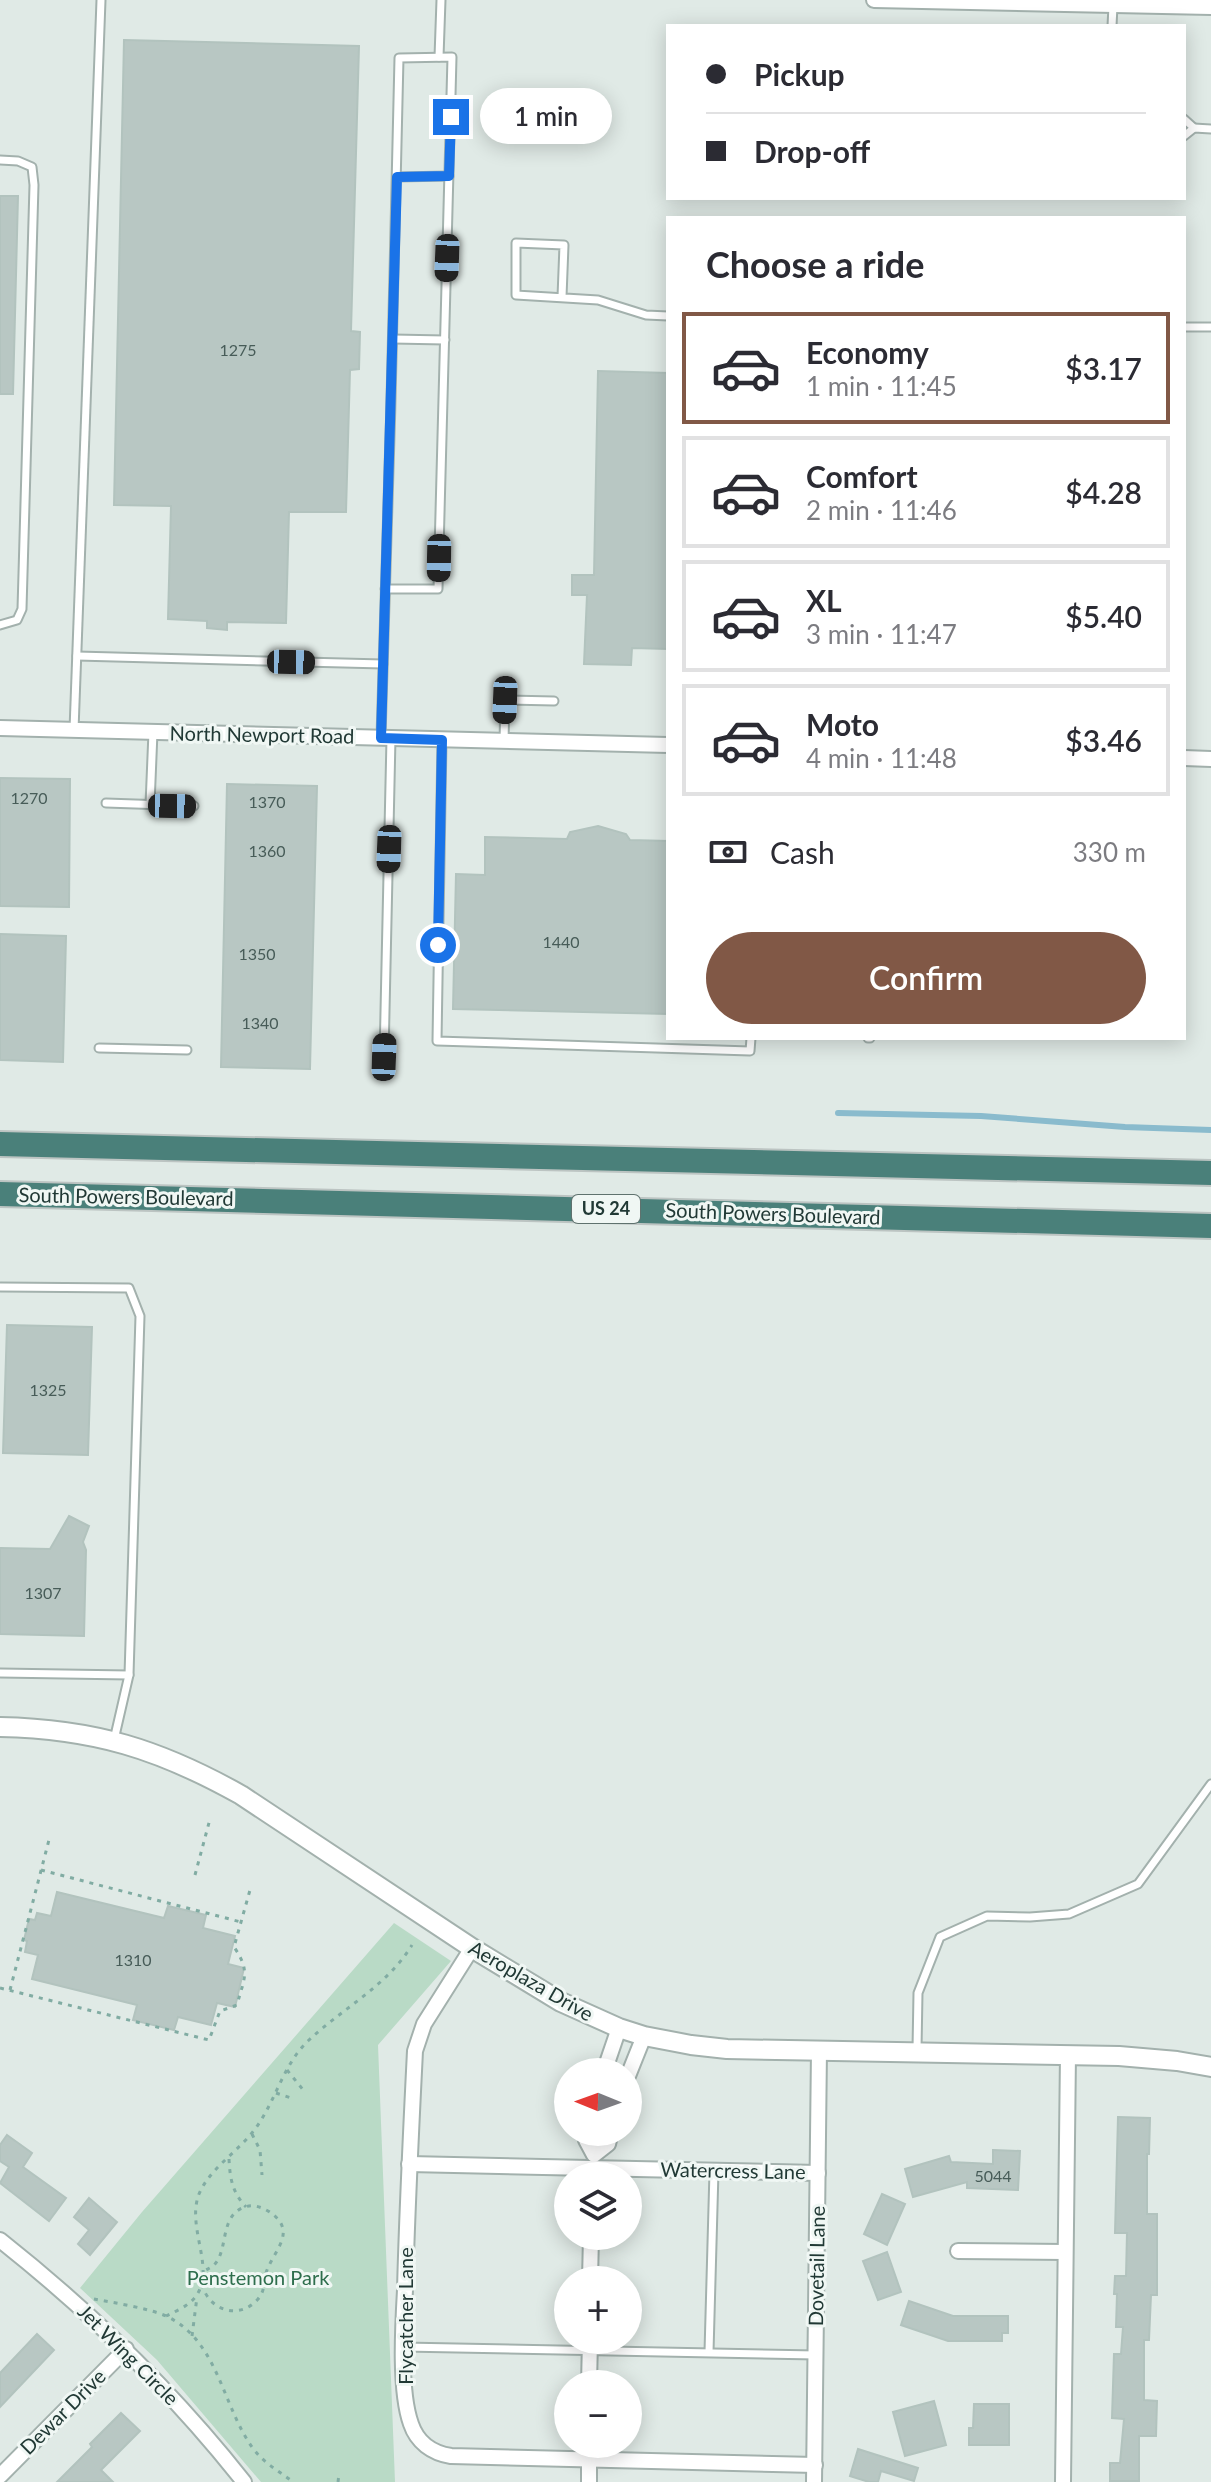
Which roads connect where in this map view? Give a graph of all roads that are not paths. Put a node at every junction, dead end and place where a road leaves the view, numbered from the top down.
1 (101, 0) edge
2 (441, 0) edge
3 (874, 0) edge
4 (1096, 3) edge
5 (1113, 6) junction
6 (1211, 7) edge
7 (1112, 24) edge
8 (439, 57) junction
9 (1186, 121) edge
10 (1194, 128) junction
11 (1211, 129) edge
12 (1186, 134) edge
13 (0, 160) edge
14 (449, 176) junction
15 (397, 177) junction
16 (562, 297) junction
17 (666, 316) edge
18 (1186, 327) edge
19 (1211, 327) edge
20 (393, 339) junction
21 (445, 340) junction
22 (385, 589) junction
23 (0, 625) edge
24 (77, 656) junction
25 (383, 664) junction
26 (554, 701) dead end
27 (0, 728) edge
28 (74, 730) junction
29 (153, 732) junction
30 (386, 738) junction
31 (442, 740) junction
32 (504, 741) junction
33 (666, 745) edge
34 (1186, 758) edge
35 (1211, 759) edge
36 (106, 803) dead end
37 (150, 805) junction
38 (194, 806) dead end
39 (751, 1040) edge
40 (99, 1048) dead end
41 (187, 1050) dead end
42 (384, 1057) dead end
43 (0, 1144) edge
44 (1211, 1173) edge
45 (0, 1194) edge
46 (1211, 1226) edge
47 (0, 1287) edge
48 (0, 1673) edge
49 (129, 1675) junction
50 (0, 1727) edge
51 (114, 1740) junction
52 (1211, 1784) edge
53 (472, 1948) junction
54 (619, 2028) junction
55 (644, 2036) junction
56 (819, 2050) junction
57 (917, 2052) junction
58 (1068, 2054) junction
59 (609, 2058) edge
60 (635, 2058) edge
61 (1211, 2067) edge
62 (409, 2164) junction
63 (554, 2166) edge
64 (642, 2168) edge
65 (714, 2171) junction
66 (818, 2173) junction
67 (0, 2240) edge
68 (958, 2251) dead end
69 (1065, 2252) junction
70 (554, 2345) edge
71 (403, 2347) junction
72 (642, 2348) edge
73 (126, 2349) junction
74 (709, 2352) junction
75 (816, 2355) junction
76 (589, 2460) junction
77 (815, 2465) junction
78 (0, 2476) edge
79 (244, 2482) edge
80 (589, 2482) edge
81 (814, 2482) edge
82 (1063, 2482) edge

1 - 24 lane
2 - 8 lane
3 - 4 street
4 - 5 street
5 - 6 street
5 - 7 lane
8 - 14 lane
8 - 15 lane
9 - 10 lane
10 - 11 lane
10 - 12 lane
13 - 23 lane
14 - 15 lane
14 - 21 lane
15 - 20 lane
16 - 16 lane
16 - 17 lane
18 - 19 lane
20 - 21 lane
20 - 22 lane
21 - 22 lane
22 - 25 lane
24 - 25 lane
24 - 28 lane
25 - 30 lane
26 - 32 lane
27 - 28 street, North Newport Road
28 - 29 street, North Newport Road
29 - 30 street, North Newport Road
29 - 37 lane
30 - 31 street, North Newport Road
30 - 42 lane
31 - 32 street, North Newport Road
31 - 39 lane
32 - 33 street, North Newport Road
34 - 35 street
36 - 37 lane
37 - 38 lane
40 - 41 lane
43 - 44 highway
45 - 46 highway, South Powers Boulevard / US 24
47 - 49 lane
48 - 49 lane
49 - 51 lane
50 - 51 street, Aeroplaza Drive
51 - 53 street, Aeroplaza Drive
52 - 57 lane
53 - 54 street, Aeroplaza Drive
53 - 62 street, Flycatcher Lane
54 - 55 street, Aeroplaza Drive
54 - 59 street
55 - 56 street, Aeroplaza Drive
55 - 60 street
56 - 57 street, Aeroplaza Drive
56 - 66 street, Dovetail Lane
57 - 58 street, Aeroplaza Drive
58 - 61 street, Aeroplaza Drive
58 - 69 street
62 - 63 street, Watercress Lane
62 - 71 street, Flycatcher Lane
64 - 65 street, Watercress Lane
65 - 66 street, Watercress Lane
65 - 74 lane
66 - 75 street, Dovetail Lane
67 - 73 street, Jet Wing Circle
68 - 69 street
69 - 82 street
70 - 71 lane
71 - 76 street, Flycatcher Lane
72 - 74 lane
73 - 78 street, Dewar Drive
73 - 79 street, Jet Wing Circle
74 - 75 lane
75 - 77 street, Dovetail Lane
76 - 77 street, Flycatcher Lane
76 - 80 street
77 - 81 street, Dovetail Lane

